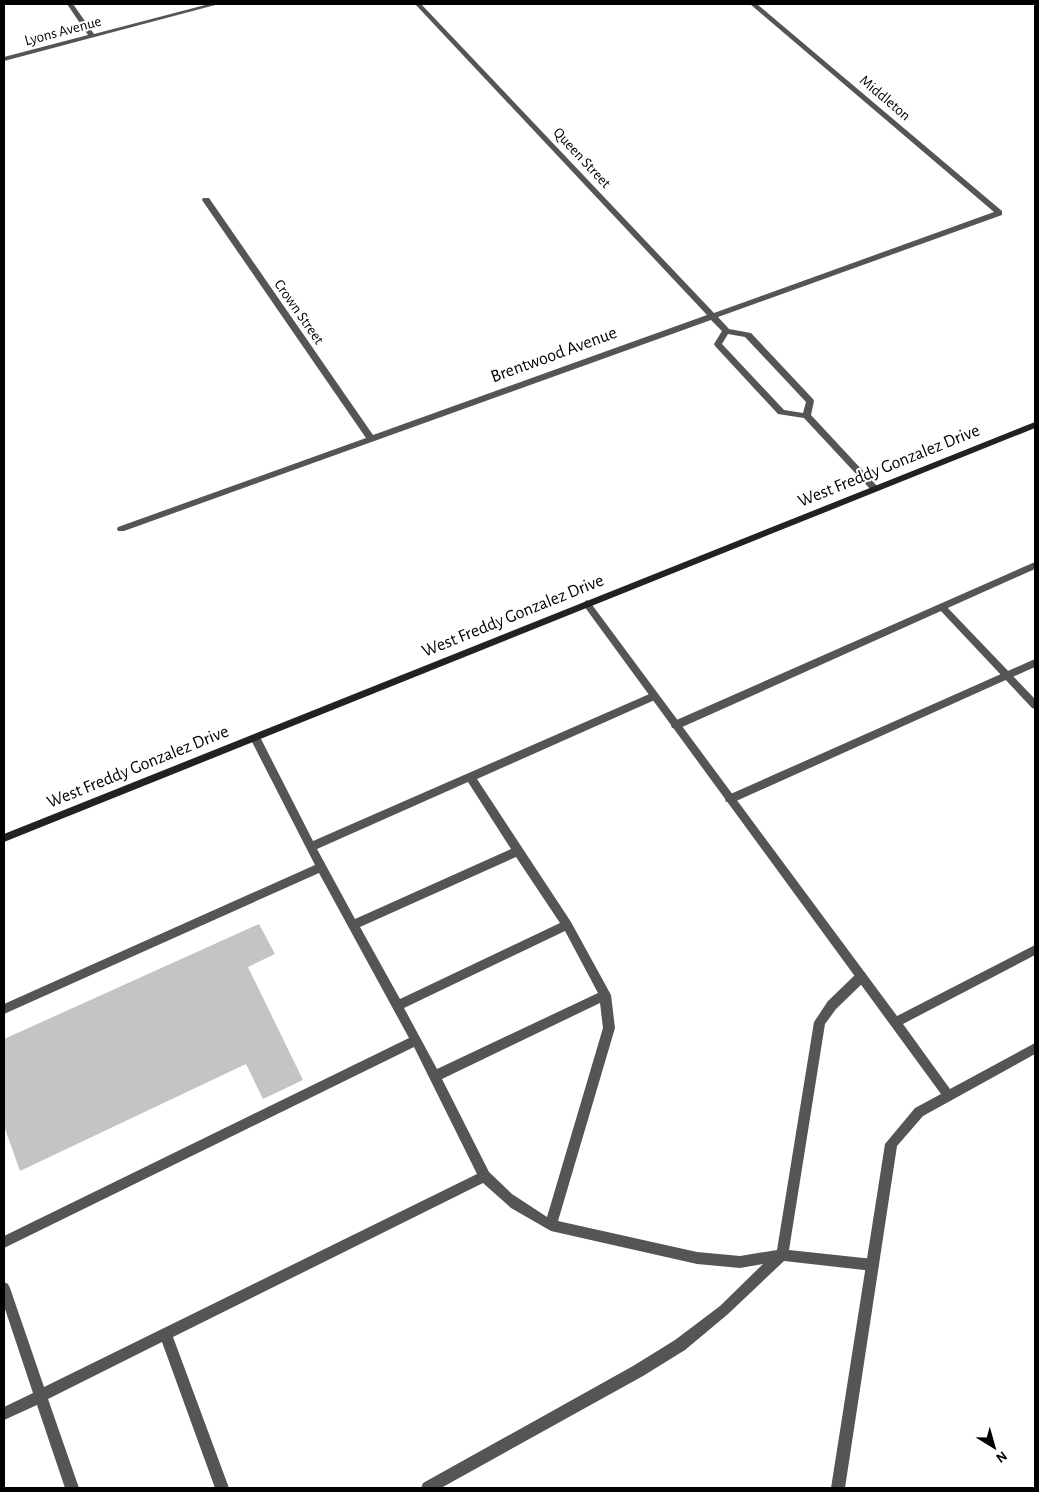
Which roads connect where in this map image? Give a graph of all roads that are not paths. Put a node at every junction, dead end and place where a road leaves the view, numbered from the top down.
1 (70, 4) edge
2 (216, 4) edge
3 (418, 4) edge
4 (752, 4) edge
5 (92, 36) junction
6 (4, 59) edge
7 (206, 200) dead end
8 (999, 213) joint
9 (711, 316) junction
10 (726, 331) junction
11 (807, 416) junction
12 (1035, 425) edge
13 (370, 439) junction
14 (875, 489) junction
15 (121, 529) dead end
16 (1035, 565) edge
17 (587, 604) junction
18 (942, 606) junction
19 (1035, 663) edge
20 (1008, 675) junction
21 (654, 696) junction
22 (1035, 705) edge
23 (676, 725) junction
24 (255, 738) junction
25 (470, 777) junction
26 (730, 799) junction
27 (4, 838) edge
28 (311, 847) junction
29 (518, 851) junction
30 (321, 867) junction
31 (567, 924) junction
32 (353, 925) junction
33 (1035, 950) edge
34 (861, 977) junction
35 (605, 995) junction
36 (397, 1006) junction
37 (4, 1009) edge
38 (895, 1023) junction
39 (416, 1040) junction
40 (1035, 1048) edge
41 (435, 1076) junction
42 (949, 1096) junction
43 (485, 1176) junction
44 (551, 1225) junction
45 (4, 1242) edge
46 (782, 1255) junction
47 (873, 1265) junction
48 (4, 1288) edge
49 (166, 1335) junction
50 (40, 1396) junction
51 (4, 1414) edge
52 (72, 1488) edge
53 (222, 1488) edge
54 (428, 1488) edge
55 (838, 1488) edge

1 - 5 street
2 - 5 street, Lyons Avenue
3 - 9 street, Queen Street
4 - 8 street, Middleton
5 - 6 street, Lyons Avenue
7 - 13 street, Crown Street
8 - 9 street, Brentwood Avenue
9 - 10 street, Queen Street
9 - 13 street, Brentwood Avenue
10 - 11 street
10 - 11 street
11 - 14 street
12 - 14 main road, West Freddy Gonzalez Drive
13 - 15 street, Brentwood Avenue
14 - 17 main road, West Freddy Gonzalez Drive
16 - 18 street
17 - 21 street
17 - 24 main road, West Freddy Gonzalez Drive
18 - 20 street
18 - 23 street
19 - 20 street
20 - 22 street
20 - 26 street
21 - 23 street
21 - 25 street
23 - 26 street
24 - 27 main road, West Freddy Gonzalez Drive
24 - 28 street
25 - 28 street
25 - 29 street
26 - 34 street
28 - 30 street
29 - 31 street
29 - 32 street
30 - 32 street
30 - 37 street
31 - 35 street
31 - 36 street
32 - 36 street
33 - 38 street
34 - 38 street
34 - 46 street
35 - 41 street
35 - 44 street
36 - 39 street
38 - 42 street
39 - 41 street
39 - 45 street
40 - 42 street
41 - 43 street
42 - 47 street
43 - 44 street
43 - 49 street
44 - 46 street
46 - 47 street
46 - 54 street
47 - 55 street
48 - 50 street
49 - 50 street
49 - 53 street
50 - 51 street
50 - 52 street

